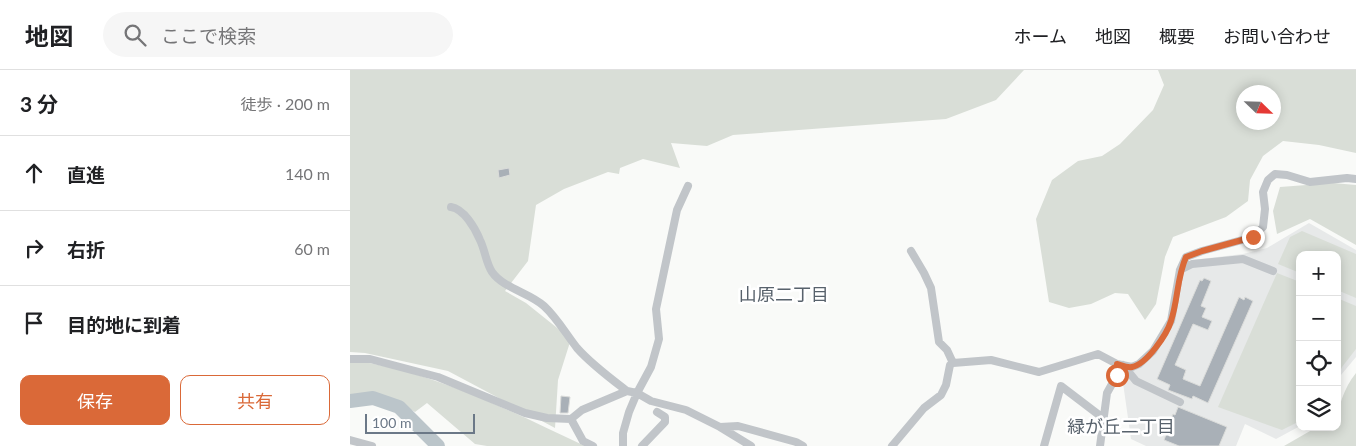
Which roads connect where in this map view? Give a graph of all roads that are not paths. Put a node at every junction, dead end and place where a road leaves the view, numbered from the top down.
1 (1356, 179) edge
2 (688, 186) dead end
3 (451, 207) dead end
4 (911, 251) dead end
5 (1180, 270) junction
6 (1273, 271) dead end
7 (350, 359) edge
8 (953, 363) junction
9 (1120, 365) junction
10 (627, 391) junction
11 (637, 393) junction
12 (1180, 402) dead end
13 (657, 412) dead end
14 (1103, 418) junction
15 (572, 419) junction
16 (720, 427) junction
17 (350, 440) edge
18 (372, 446) edge
19 (593, 446) edge
20 (623, 446) edge
21 (642, 446) edge
22 (751, 446) edge
23 (803, 446) edge
24 (892, 446) edge
25 (1044, 446) edge
26 (1100, 446) edge

1 - 5 street
2 - 11 street
3 - 10 street
4 - 8 street
5 - 6 street
5 - 9 street
7 - 15 street
8 - 9 street
8 - 24 street
9 - 12 street
9 - 14 street
10 - 11 street
10 - 15 street
11 - 16 street
11 - 20 street
13 - 21 street
14 - 25 street
14 - 26 street
15 - 19 street
16 - 22 street
16 - 23 street
17 - 18 street

